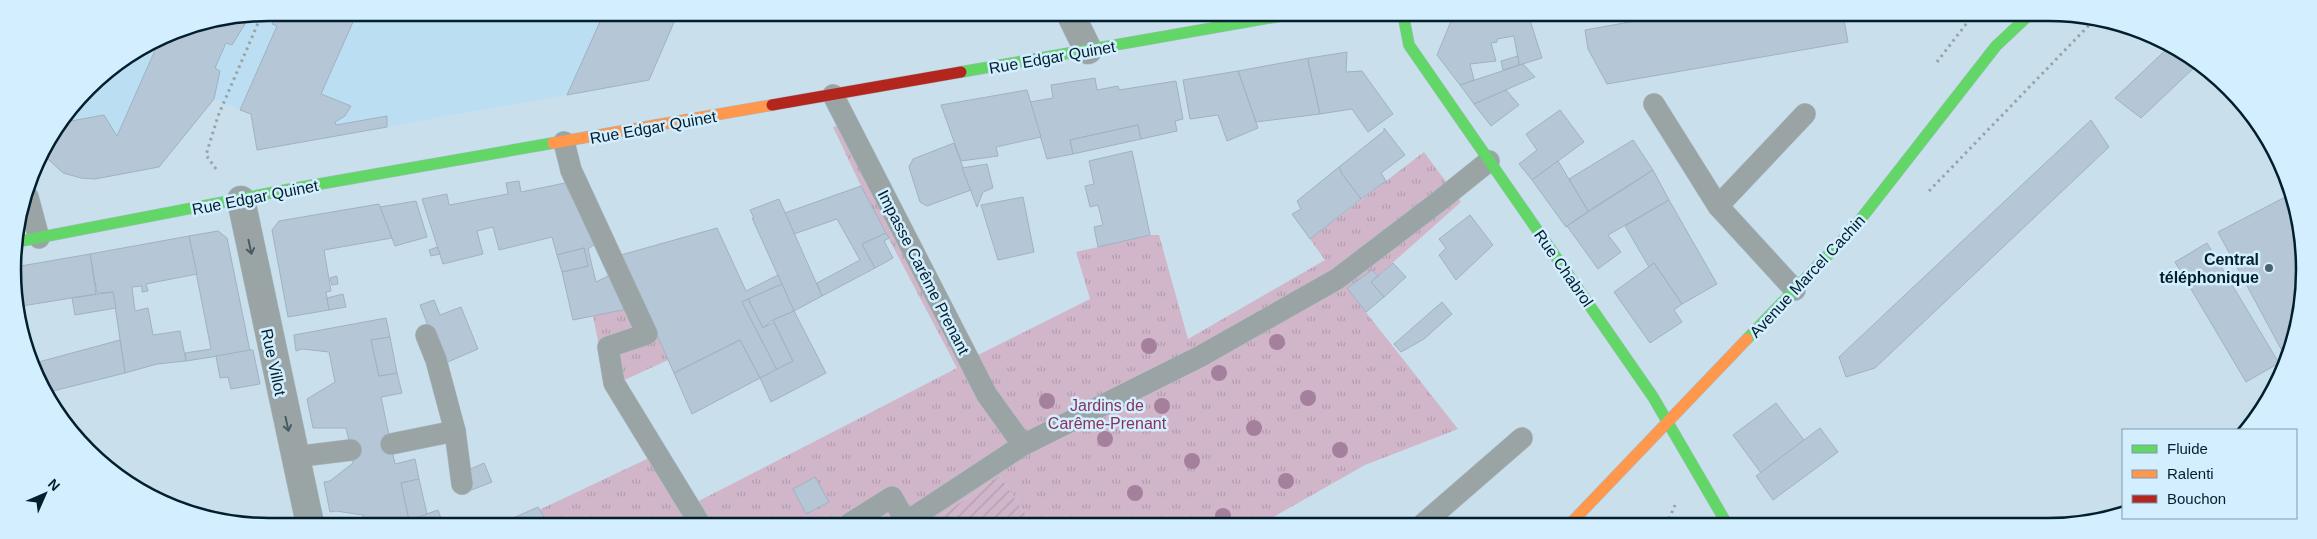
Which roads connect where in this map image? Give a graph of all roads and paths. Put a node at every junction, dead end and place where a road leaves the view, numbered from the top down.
1 (1074, 21) edge
2 (1241, 21) edge
3 (1404, 21) edge
4 (2022, 21) edge
5 (259, 22) edge
6 (1088, 50) junction
7 (833, 95) junction
8 (1654, 104) dead end
9 (1805, 114) dead end
10 (564, 142) junction
11 (1489, 161) junction
12 (240, 200) junction
13 (30, 205) edge
14 (1718, 206) junction
15 (39, 238) junction
16 (23, 241) edge
17 (1795, 290) junction
18 (426, 335) dead end
19 (1669, 422) junction
20 (456, 431) junction
21 (1522, 438) dead end
22 (391, 444) dead end
23 (1023, 445) junction
24 (351, 450) dead end
25 (294, 457) junction
26 (462, 484) dead end
27 (309, 518) edge
28 (696, 518) edge
29 (859, 518) edge
30 (904, 518) edge
31 (912, 518) edge
32 (1430, 518) edge
33 (1576, 518) edge
34 (1724, 518) edge

1 - 6 street
2 - 6 street, Rue Edgar Quinet
3 - 11 street, Rue Chabrol
4 - 17 street, Avenue Marcel Cachin
5 - 12 path
6 - 7 street, Rue Edgar Quinet
7 - 10 street, Rue Edgar Quinet
7 - 23 lane, Impasse Carême Prenant
8 - 14 lane
9 - 14 lane
10 - 12 street, Rue Edgar Quinet
10 - 28 lane
11 - 19 street, Rue Chabrol
11 - 23 lane
12 - 15 street, Rue Edgar Quinet
12 -> 25 street, Rue Villot
13 - 15 lane
14 - 17 lane
15 - 16 street, Rue Edgar Quinet
17 - 19 street, Avenue Marcel Cachin
18 - 20 lane
19 - 33 street, Avenue Marcel Cachin
19 - 34 street, Rue Chabrol
20 - 22 lane
20 - 26 lane
21 - 32 lane
23 - 31 lane
24 - 25 lane
25 - 27 street, Rue Villot
29 - 30 lane

